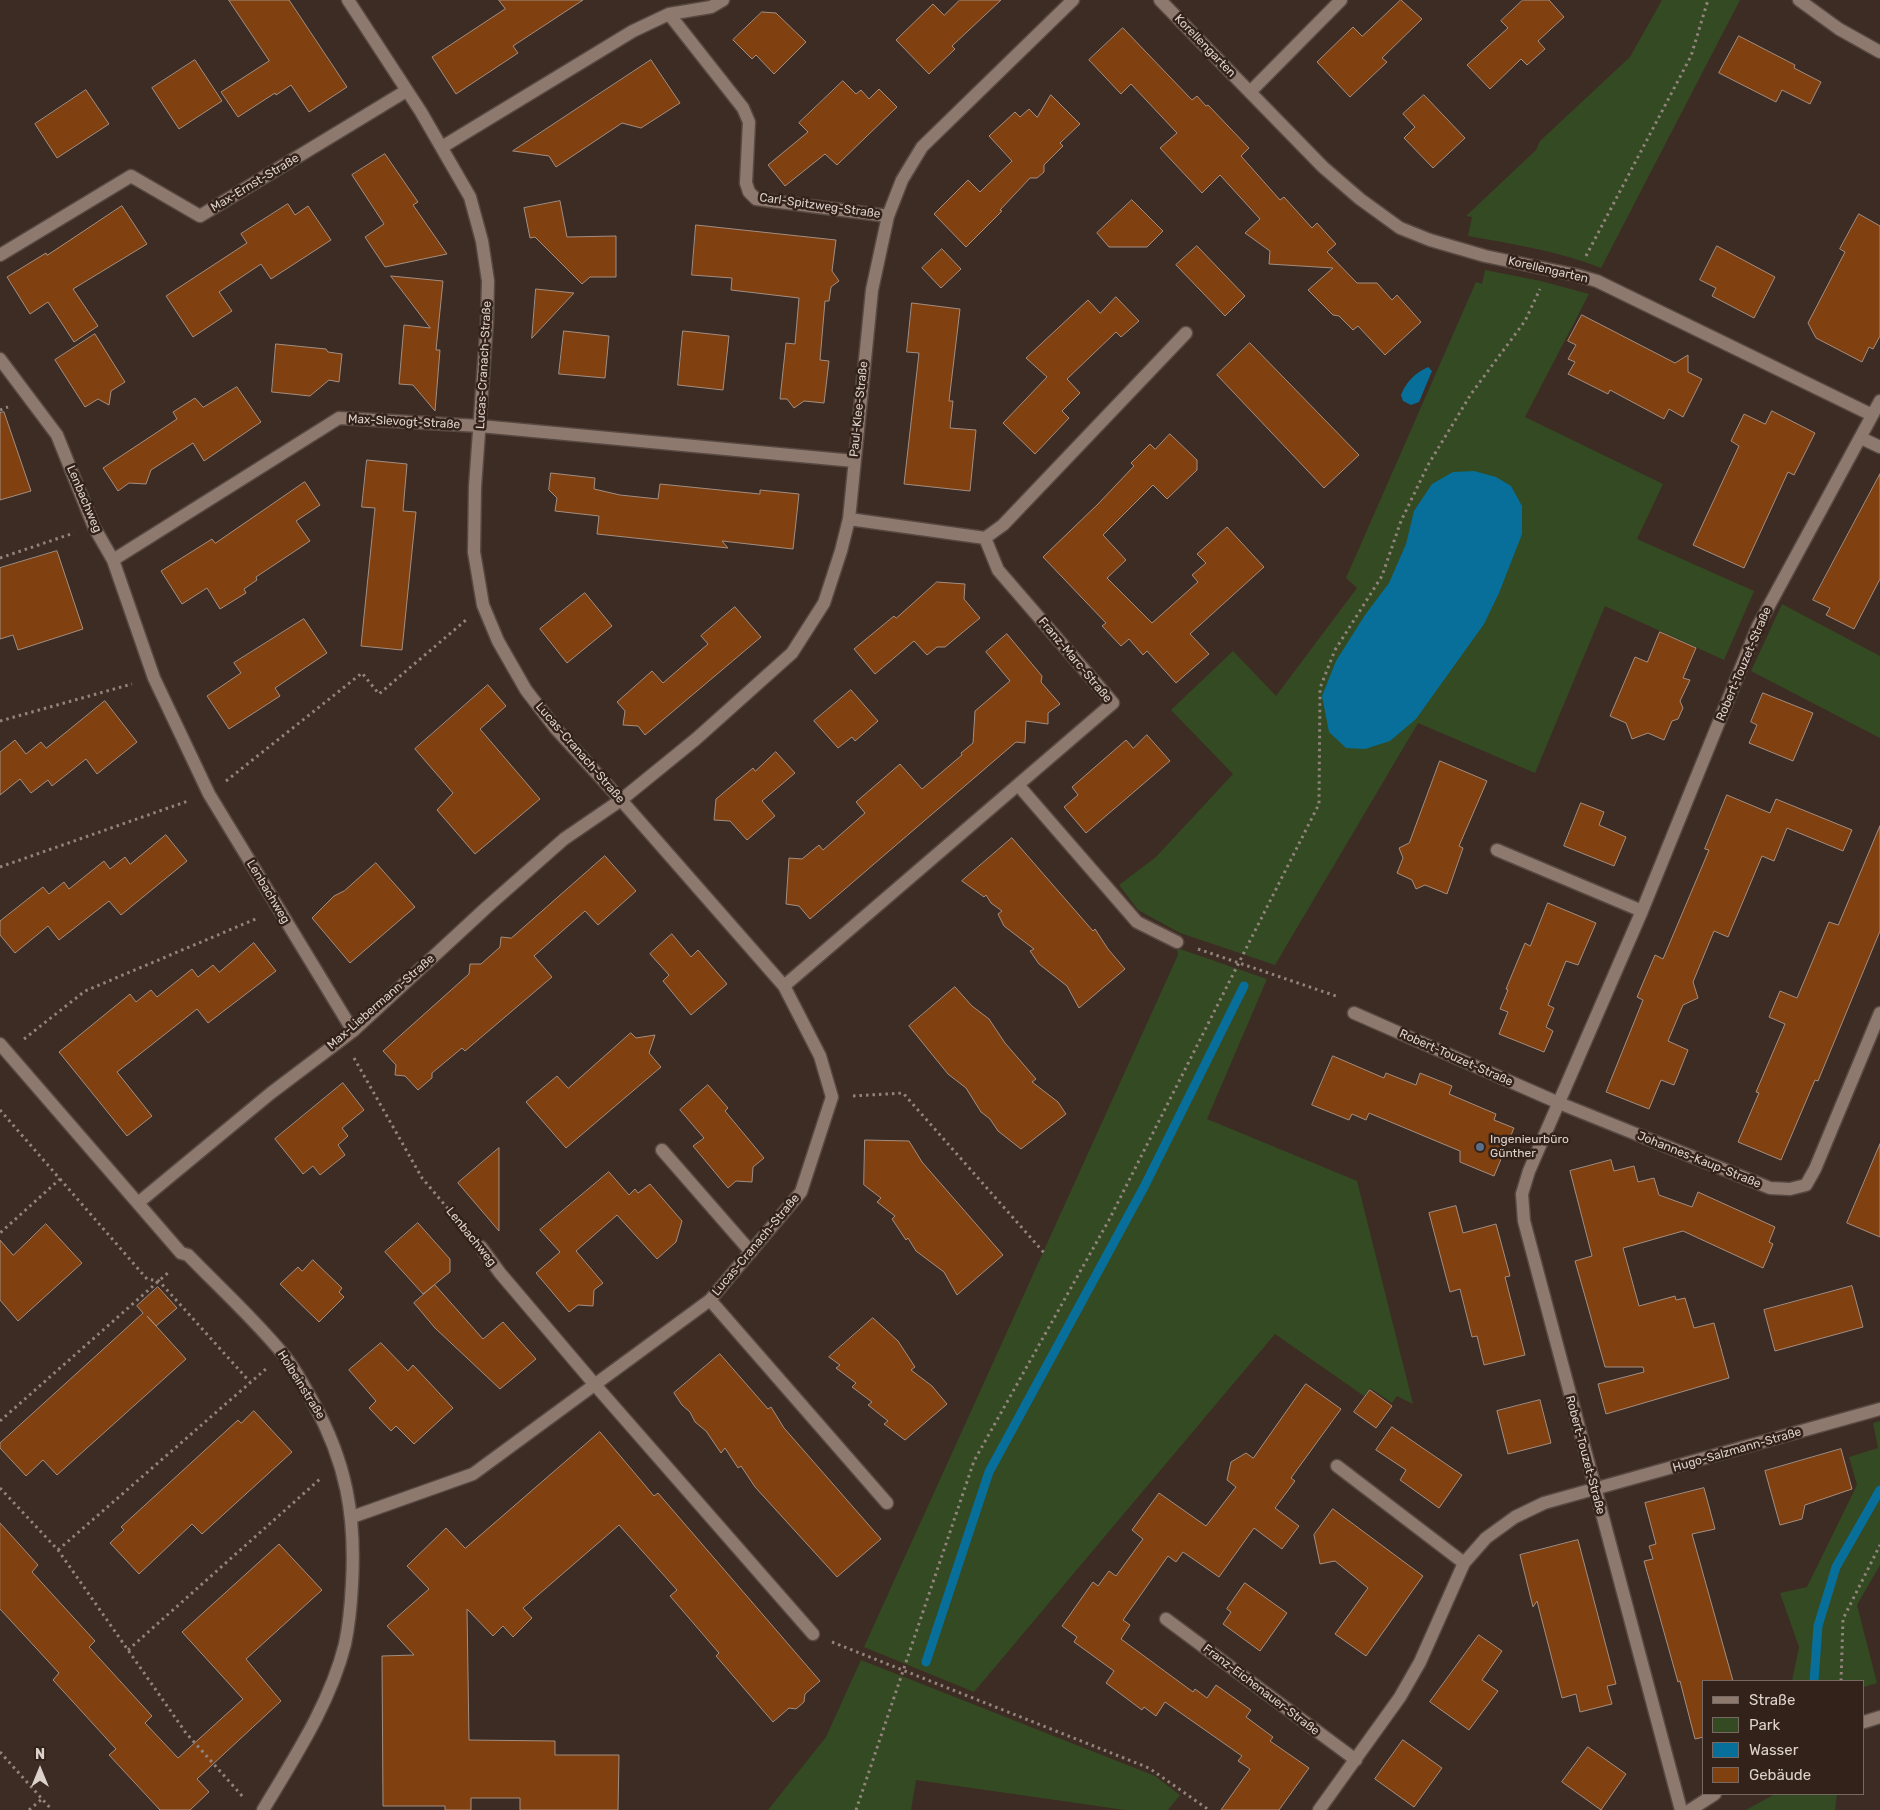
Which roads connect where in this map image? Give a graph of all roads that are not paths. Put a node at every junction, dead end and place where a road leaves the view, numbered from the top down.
1 (348, 0) edge
2 (723, 0) edge
3 (1073, 0) edge
4 (1160, 0) edge
5 (1341, 0) edge
6 (1799, 0) edge
7 (669, 14) junction
8 (1880, 52) edge
9 (406, 90) junction
10 (1250, 92) junction
11 (442, 147) junction
12 (888, 216) junction
13 (0, 255) edge
14 (1186, 334) dead end
15 (0, 359) edge
16 (1880, 401) edge
17 (1872, 415) junction
18 (480, 426) junction
19 (1861, 438) junction
20 (1880, 448) edge
21 (854, 461) junction
22 (849, 519) junction
23 (985, 538) junction
24 (113, 560) junction
25 (1019, 786) junction
26 (621, 800) junction
27 (1497, 850) dead end
28 (1642, 911) junction
29 (1178, 942) road end
30 (784, 986) junction
31 (1354, 1013) road end
32 (1880, 1013) edge
33 (353, 1030) junction
34 (4, 1048) edge
35 (1559, 1103) junction
36 (662, 1150) dead end
37 (138, 1203) junction
38 (481, 1247) road end
39 (751, 1252) junction
40 (710, 1300) junction
41 (596, 1386) junction
42 (1880, 1409) edge
43 (1337, 1466) dead end
44 (1594, 1491) junction
45 (887, 1503) dead end
46 (352, 1517) junction
47 (1464, 1563) junction
48 (1166, 1619) dead end
49 (813, 1634) road end
50 (1880, 1717) edge
51 (1865, 1722) edge
52 (1356, 1760) junction
53 (1713, 1795) edge
54 (263, 1810) edge
55 (1320, 1810) edge
56 (1681, 1810) edge
57 (1690, 1810) edge

1 - 9 street, Lucas-Cranach-Straße
2 - 7 street
3 - 12 street, Paul-Klee-Straße
4 - 10 street, Korellengarten
5 - 10 street
6 - 8 street
7 - 11 street
7 - 12 street, Carl-Spitzweg-Straße
9 - 11 street, Lucas-Cranach-Straße
9 - 13 street, Max-Ernst-Straße
10 - 17 street, Korellengarten
11 - 18 street, Lucas-Cranach-Straße
12 - 21 street, Paul-Klee-Straße
14 - 23 street
15 - 24 street, Lenbachweg
16 - 17 street, Robert-Touzet-Straße
17 - 19 street, Robert-Touzet-Straße
18 - 21 street, Max-Slevogt-Straße
18 - 24 street, Max-Slevogt-Straße
18 - 26 street, Lucas-Cranach-Straße
19 - 20 street
19 - 28 street, Robert-Touzet-Straße
21 - 22 street, Paul-Klee-Straße
22 - 23 street
22 - 26 street, Paul-Klee-Straße
23 - 25 street, Franz-Marc-Straße
24 - 33 street, Lenbachweg
25 - 29 street
25 - 30 street, Franz-Marc-Straße
26 - 30 street, Lucas-Cranach-Straße
26 - 33 street, Max-Liebermann-Straße
27 - 28 street
28 - 35 street, Robert-Touzet-Straße
30 - 39 street, Lucas-Cranach-Straße
31 - 35 street, Robert-Touzet-Straße
32 - 35 street, Johannes-Kaup-Straße
33 - 37 street, Max-Liebermann-Straße
34 - 37 street, Holbeinstraße
35 - 44 street, Robert-Touzet-Straße
36 - 39 street
37 - 46 street, Holbeinstraße
38 - 41 street, Lenbachweg
39 - 40 street, Lucas-Cranach-Straße
40 - 41 street, Lucas-Cranach-Straße
40 - 45 street, Lucas-Cranach-Straße
41 - 46 street, Lucas-Cranach-Straße
41 - 49 street
42 - 44 street, Hugo-Salzmann-Straße
43 - 47 street
44 - 47 street
44 - 56 street, Robert-Touzet-Straße
46 - 54 street, Holbeinstraße
47 - 52 street
48 - 52 street, Franz-Eichenauer-Straße
50 - 51 street
52 - 55 street
53 - 57 street

